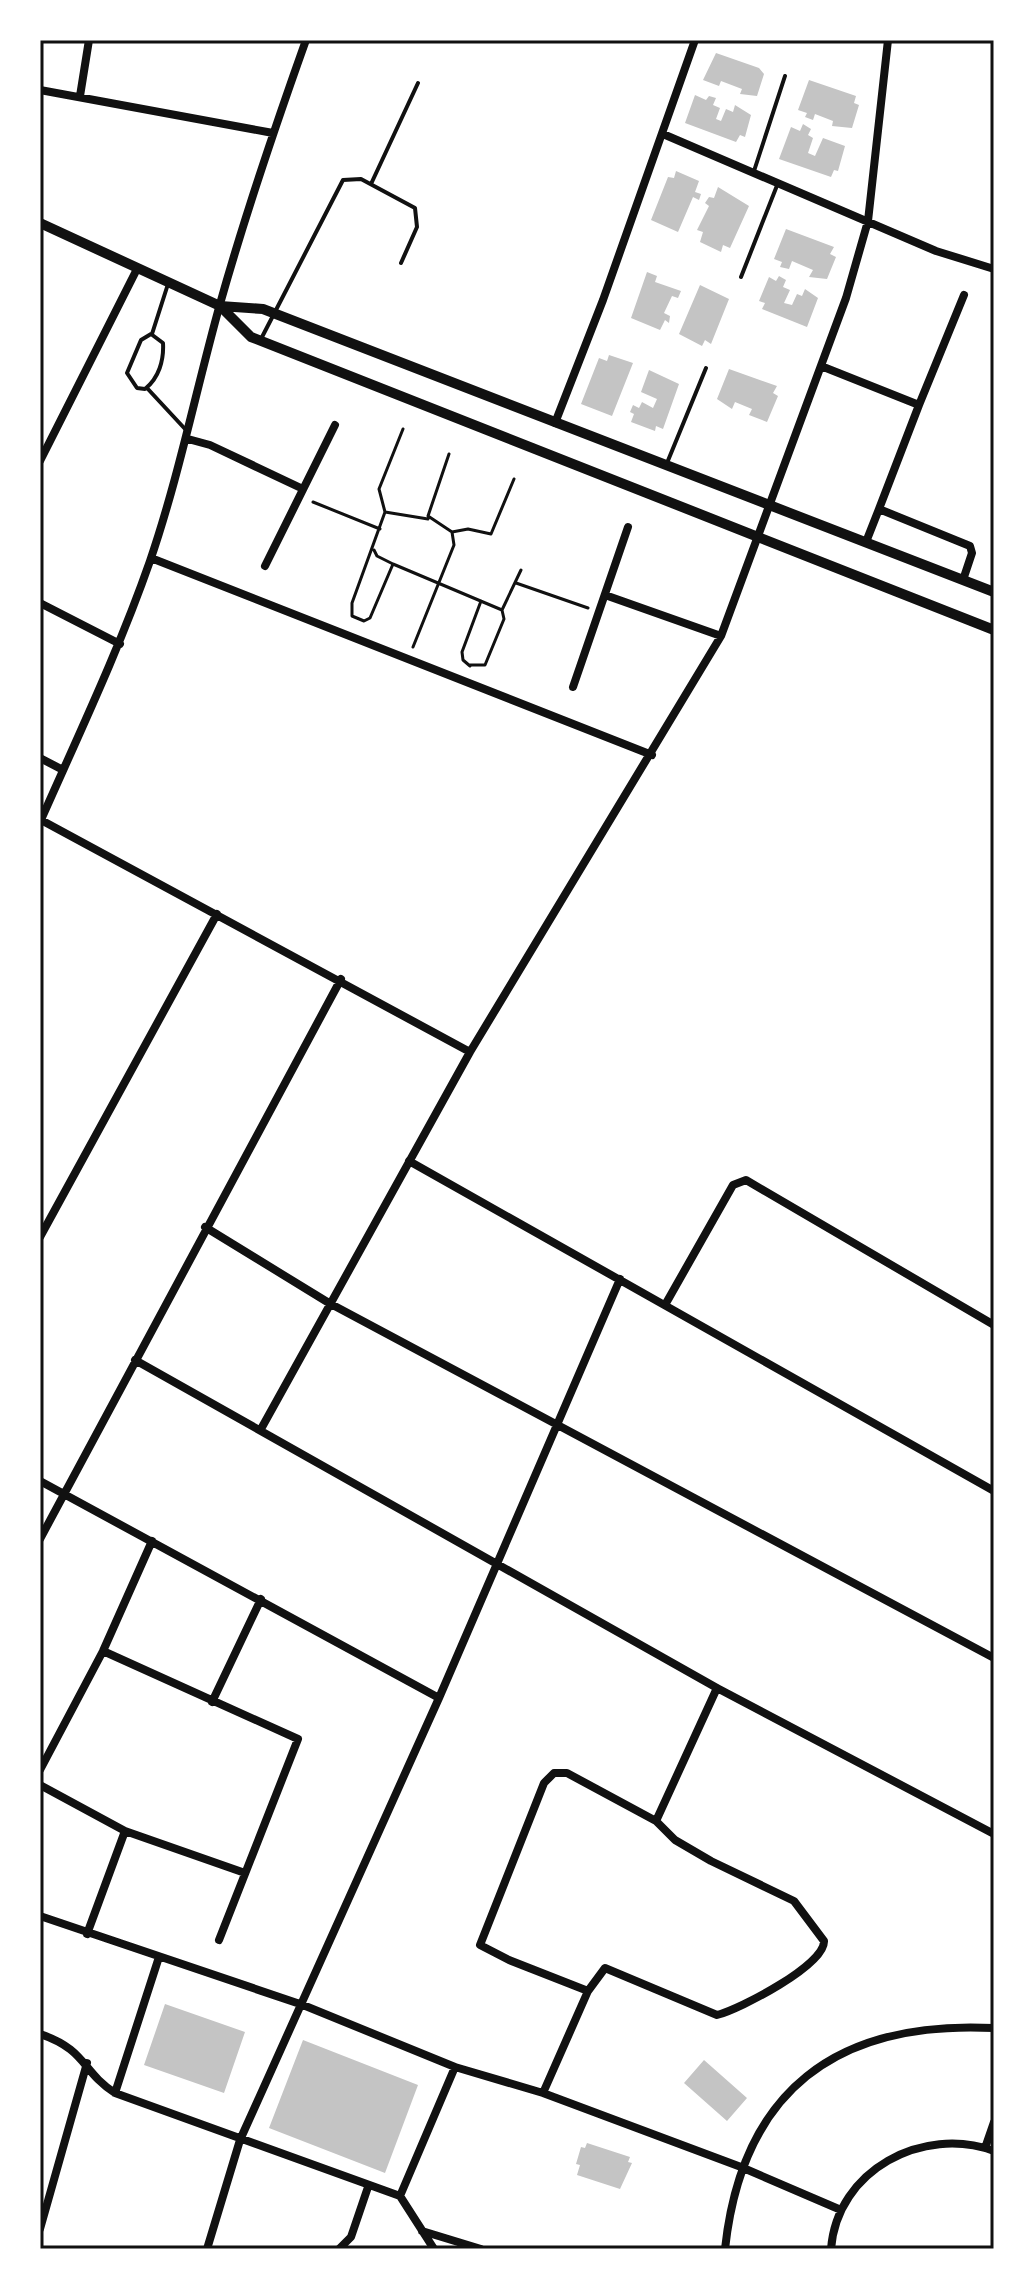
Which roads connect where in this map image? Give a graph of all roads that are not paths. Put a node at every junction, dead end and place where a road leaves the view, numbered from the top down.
1 (89, 40) edge
2 (306, 40) edge
3 (695, 40) edge
4 (888, 40) edge
5 (785, 76) dead end
6 (418, 83) dead end
7 (40, 90) edge
8 (80, 96) junction
9 (273, 133) junction
10 (663, 134) junction
11 (753, 173) junction
12 (778, 183) junction
13 (371, 184) junction
14 (868, 221) junction
15 (41, 225) edge
16 (401, 263) dead end
17 (137, 269) junction
18 (994, 269) edge
19 (741, 277) dead end
20 (168, 284) junction
21 (964, 295) dead end
22 (220, 306) junction
23 (274, 313) junction
24 (152, 334) junction
25 (260, 341) junction
26 (821, 366) junction
27 (706, 368) dead end
28 (147, 388) junction
29 (919, 405) junction
30 (555, 423) junction
31 (335, 425) dead end
32 (188, 436) junction
33 (40, 461) edge
34 (666, 466) junction
35 (302, 492) junction
36 (770, 505) junction
37 (879, 509) junction
38 (628, 527) dead end
39 (760, 535) junction
40 (866, 542) junction
41 (151, 558) junction
42 (265, 566) dead end
43 (963, 580) junction
44 (994, 592) edge
45 (605, 595) junction
46 (40, 603) edge
47 (994, 630) edge
48 (721, 636) junction
49 (120, 644) junction
50 (573, 687) dead end
51 (652, 755) junction
52 (40, 758) edge
53 (63, 770) junction
54 (41, 821) edge
55 (217, 914) junction
56 (341, 979) junction
57 (470, 1052) junction
58 (409, 1161) junction
59 (205, 1227) junction
60 (40, 1237) edge
61 (620, 1279) junction
62 (329, 1303) junction
63 (665, 1305) junction
64 (994, 1325) edge
65 (135, 1360) junction
66 (558, 1422) junction
67 (261, 1429) junction
68 (40, 1481) edge
69 (994, 1491) edge
70 (64, 1493) junction
71 (40, 1539) edge
72 (152, 1541) junction
73 (495, 1563) junction
74 (261, 1599) junction
75 (103, 1651) junction
76 (994, 1658) edge
77 (717, 1688) junction
78 (439, 1698) junction
79 (212, 1702) junction
80 (40, 1770) edge
81 (40, 1785) edge
82 (656, 1821) junction
83 (125, 1831) junction
84 (994, 1834) edge
85 (245, 1873) junction
86 (40, 1916) edge
87 (87, 1934) junction
88 (219, 1940) dead end
89 (159, 1957) junction
90 (588, 1991) junction
91 (303, 2005) junction
92 (994, 2028) edge
93 (40, 2034) edge
94 (87, 2063) junction
95 (455, 2067) junction
96 (115, 2093) junction
97 (543, 2093) junction
98 (994, 2122) edge
99 (240, 2140) junction
100 (989, 2150) edge
101 (741, 2167) junction
102 (368, 2187) junction
103 (400, 2196) junction
104 (841, 2210) junction
105 (41, 2218) edge
106 (40, 2229) edge
107 (422, 2231) junction
108 (207, 2249) edge
109 (339, 2249) edge
110 (434, 2249) edge
111 (481, 2249) edge
112 (725, 2249) edge
113 (831, 2249) edge

1 - 8 street
2 - 9 street
3 - 10 street
4 - 14 street
5 - 11 lane
6 - 13 lane
7 - 8 street
8 - 9 street
9 - 22 street
10 - 11 street
10 - 30 street
11 - 12 street
12 - 14 street
12 - 19 lane
13 - 16 lane
13 - 23 lane
14 - 18 street
14 - 26 street
15 - 17 street
17 - 20 street
17 - 33 street
20 - 22 street
20 - 24 lane
21 - 29 street
22 - 23 street
22 - 25 street
22 - 32 street
23 - 25 lane
23 - 30 street
24 - 28 lane
24 - 28 lane
25 - 39 street
26 - 29 street
26 - 36 street
27 - 34 lane
28 - 32 lane
29 - 37 street
30 - 34 street
31 - 35 street
32 - 35 street
32 - 41 street
34 - 36 street
35 - 42 street
36 - 39 street
36 - 40 street
37 - 40 street
37 - 43 street
38 - 45 street
39 - 47 street
39 - 48 street
40 - 43 street
41 - 49 street
41 - 51 street
43 - 44 street
45 - 48 street
45 - 50 street
46 - 49 street
48 - 51 street
49 - 53 street
51 - 57 street
52 - 53 street
53 - 54 street
54 - 55 street
55 - 56 street
55 - 60 street
56 - 57 street
56 - 59 street
57 - 58 street
58 - 61 street
58 - 62 street
59 - 62 street
59 - 65 street
61 - 63 street
61 - 66 street
62 - 66 street
62 - 67 street
63 - 64 street
63 - 69 street
65 - 67 street
65 - 70 street
66 - 73 street
66 - 76 street
67 - 73 street
68 - 70 street
70 - 71 street
70 - 72 street
72 - 74 street
72 - 75 street
73 - 77 street
73 - 78 street
74 - 78 street
74 - 79 street
75 - 79 street
75 - 80 street
77 - 82 street
77 - 84 street
78 - 91 street
79 - 85 street
81 - 83 street
82 - 90 street
82 - 90 street
83 - 85 street
83 - 87 street
85 - 88 street
86 - 87 street
87 - 89 street
89 - 91 street
89 - 96 street
90 - 97 street
91 - 95 street
91 - 99 street
92 - 101 street
93 - 94 street
94 - 96 street
94 - 105 street
95 - 97 street
95 - 103 street
96 - 99 street
97 - 101 street
98 - 100 street
99 - 102 street
99 - 108 street
100 - 104 street
101 - 104 street
101 - 112 street
102 - 103 street
102 - 109 street
103 - 107 street
104 - 113 street
105 - 106 street
107 - 110 street
107 - 111 street

